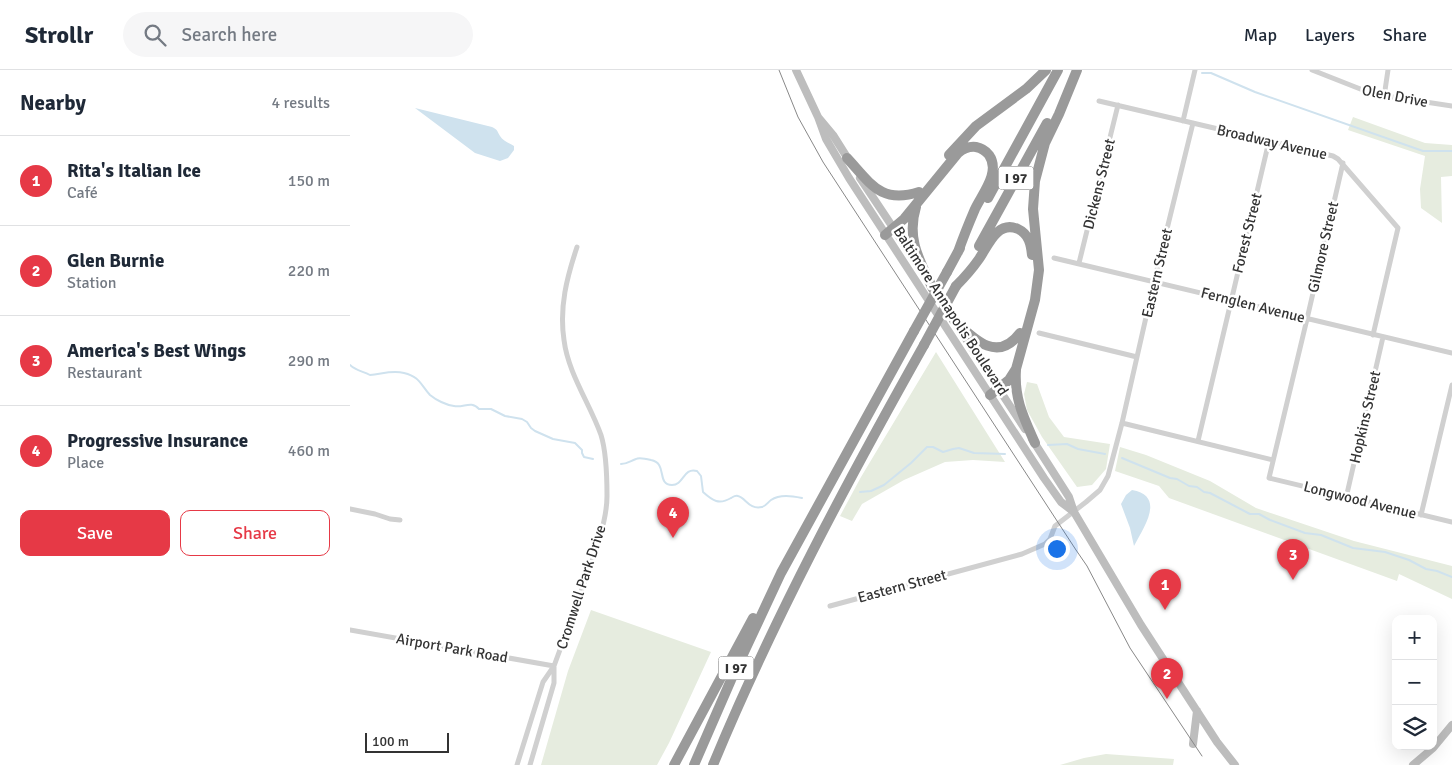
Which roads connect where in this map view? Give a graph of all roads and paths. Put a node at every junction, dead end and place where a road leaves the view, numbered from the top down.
1 (796, 70) edge
2 (1046, 70) edge
3 (1058, 70) edge
4 (1077, 70) edge
5 (1195, 70) edge
6 (1312, 70) edge
7 (1388, 70) edge
8 (1384, 97) junction
9 (1099, 101) dead end
10 (1118, 105) junction
11 (1452, 106) edge
12 (818, 117) junction
13 (1183, 121) junction
14 (1193, 123) junction
15 (1270, 141) junction
16 (848, 158) junction
17 (1342, 163) junction
18 (919, 192) junction
19 (917, 203) junction
20 (888, 230) junction
21 (577, 247) dead end
22 (958, 252) junction
23 (1054, 258) dead end
24 (1079, 264) junction
25 (1154, 282) junction
26 (956, 286) junction
27 (933, 289) junction
28 (1231, 300) junction
29 (1307, 319) junction
30 (954, 320) junction
31 (1020, 333) junction
32 (1039, 333) dead end
33 (1374, 334) junction
34 (1383, 337) junction
35 (1452, 353) edge
36 (1138, 357) junction
37 (1016, 369) junction
38 (1452, 385) edge
39 (993, 389) junction
40 (1122, 423) junction
41 (1198, 441) junction
42 (1035, 443) junction
43 (1273, 460) junction
44 (1269, 478) joint
45 (1346, 498) junction
46 (350, 509) edge
47 (1074, 512) junction
48 (1421, 515) junction
49 (400, 520) dead end
50 (1452, 522) edge
51 (781, 573) junction
52 (830, 606) dead end
53 (350, 630) edge
54 (554, 666) junction
55 (1197, 711) junction
56 (1452, 725) edge
57 (1193, 744) dead end
58 (518, 765) edge
59 (530, 765) edge
60 (674, 765) edge
61 (694, 765) edge
62 (714, 765) edge
63 (1235, 765) edge
64 (1413, 765) edge

1 - 12 main road, Baltimore Annapolis Boulevard
2 - 18 highway
3 - 22 highway, I 97
4 - 26 highway, I 97
4 - 37 highway
5 - 13 street
6 - 8 street, Olen Drive
7 - 8 street
8 - 11 street, Olen Drive
9 - 10 street, Broadway Avenue
10 - 13 street, Broadway Avenue
10 - 24 street, Dickens Street
12 - 16 main road, Baltimore Annapolis Boulevard
12 - 20 main road, Baltimore Annapolis Boulevard
13 - 14 street, Broadway Avenue
14 - 15 street, Broadway Avenue
14 - 25 street, Eastern Street
15 - 17 street, Broadway Avenue
15 - 28 street, Forest Street
16 - 18 highway
16 - 20 main road, Baltimore Annapolis Boulevard
17 - 29 street, Gilmore Street
17 - 33 street, Broadway Avenue
18 - 20 highway
19 - 20 highway
19 - 22 highway
19 - 27 highway
20 - 27 main road, Baltimore Annapolis Boulevard
20 - 39 main road, Baltimore Annapolis Boulevard
21 - 54 street, Cromwell Park Drive
22 - 51 highway, I 97, bridge
23 - 24 street, Fernglen Avenue
24 - 25 street, Fernglen Avenue
25 - 28 street, Fernglen Avenue
25 - 36 street, Eastern Street
26 - 31 highway
26 - 62 highway, I 97, bridge
27 - 30 main road, Baltimore Annapolis Boulevard
28 - 29 street, Fernglen Avenue
28 - 41 street, Forest Street
29 - 33 street, Fernglen Avenue
29 - 43 street, Gilmore Street
30 - 31 highway
30 - 39 main road, Baltimore Annapolis Boulevard
31 - 39 highway
32 - 36 street
33 - 34 street, Fernglen Avenue
34 - 35 street, Fernglen Avenue
34 - 45 street, Hopkins Street
36 - 40 street, Eastern Street
37 - 39 highway
37 - 42 highway
38 - 48 street
39 - 42 main road, Baltimore Annapolis Boulevard
39 - 47 main road, Baltimore Annapolis Boulevard
40 - 41 street
40 - 47 street, Eastern Street
41 - 43 street
42 - 47 main road, Baltimore Annapolis Boulevard
43 - 44 street, Gilmore Street
44 - 45 street, Longwood Avenue
45 - 48 street, Longwood Avenue
46 - 49 street
47 - 52 street, Eastern Street
47 - 55 main road, Baltimore Annapolis Boulevard
48 - 50 street, Longwood Avenue
51 - 60 highway
51 - 61 highway, I 97
53 - 54 street, Airport Park Road
54 - 58 street, Cromwell Park Drive
54 - 59 street, Cromwell Park Drive
55 - 57 main road
55 - 63 main road, Baltimore Annapolis Boulevard
56 - 64 main road

